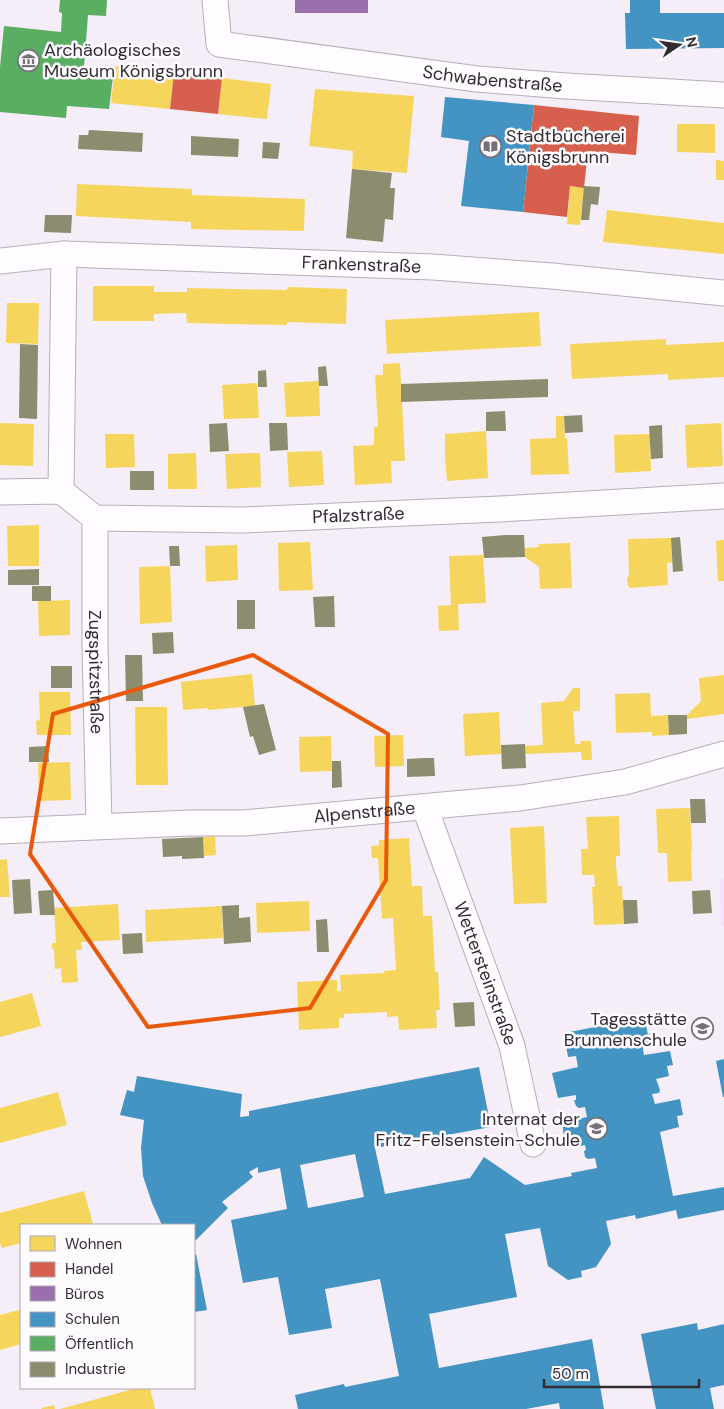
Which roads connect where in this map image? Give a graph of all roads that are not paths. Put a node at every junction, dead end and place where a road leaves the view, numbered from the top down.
1 (215, 0) edge
2 (724, 95) edge
3 (64, 254) junction
4 (0, 261) edge
5 (724, 293) edge
6 (61, 491) junction
7 (0, 492) edge
8 (724, 496) edge
9 (95, 518) junction
10 (724, 754) edge
11 (425, 808) junction
12 (99, 826) junction
13 (0, 831) edge
14 (534, 1144) dead end

1 - 2 street, Schwabenstraße
3 - 4 street, Frankenstraße
3 - 5 street, Frankenstraße
3 - 6 street
6 - 7 street
6 - 9 street
8 - 9 street, Pfalzstraße
9 - 12 street, Zugspitzstraße
10 - 11 street, Alpenstraße
11 - 12 street, Alpenstraße
11 - 14 street, Wettersteinstraße
12 - 13 street, Alpenstraße

